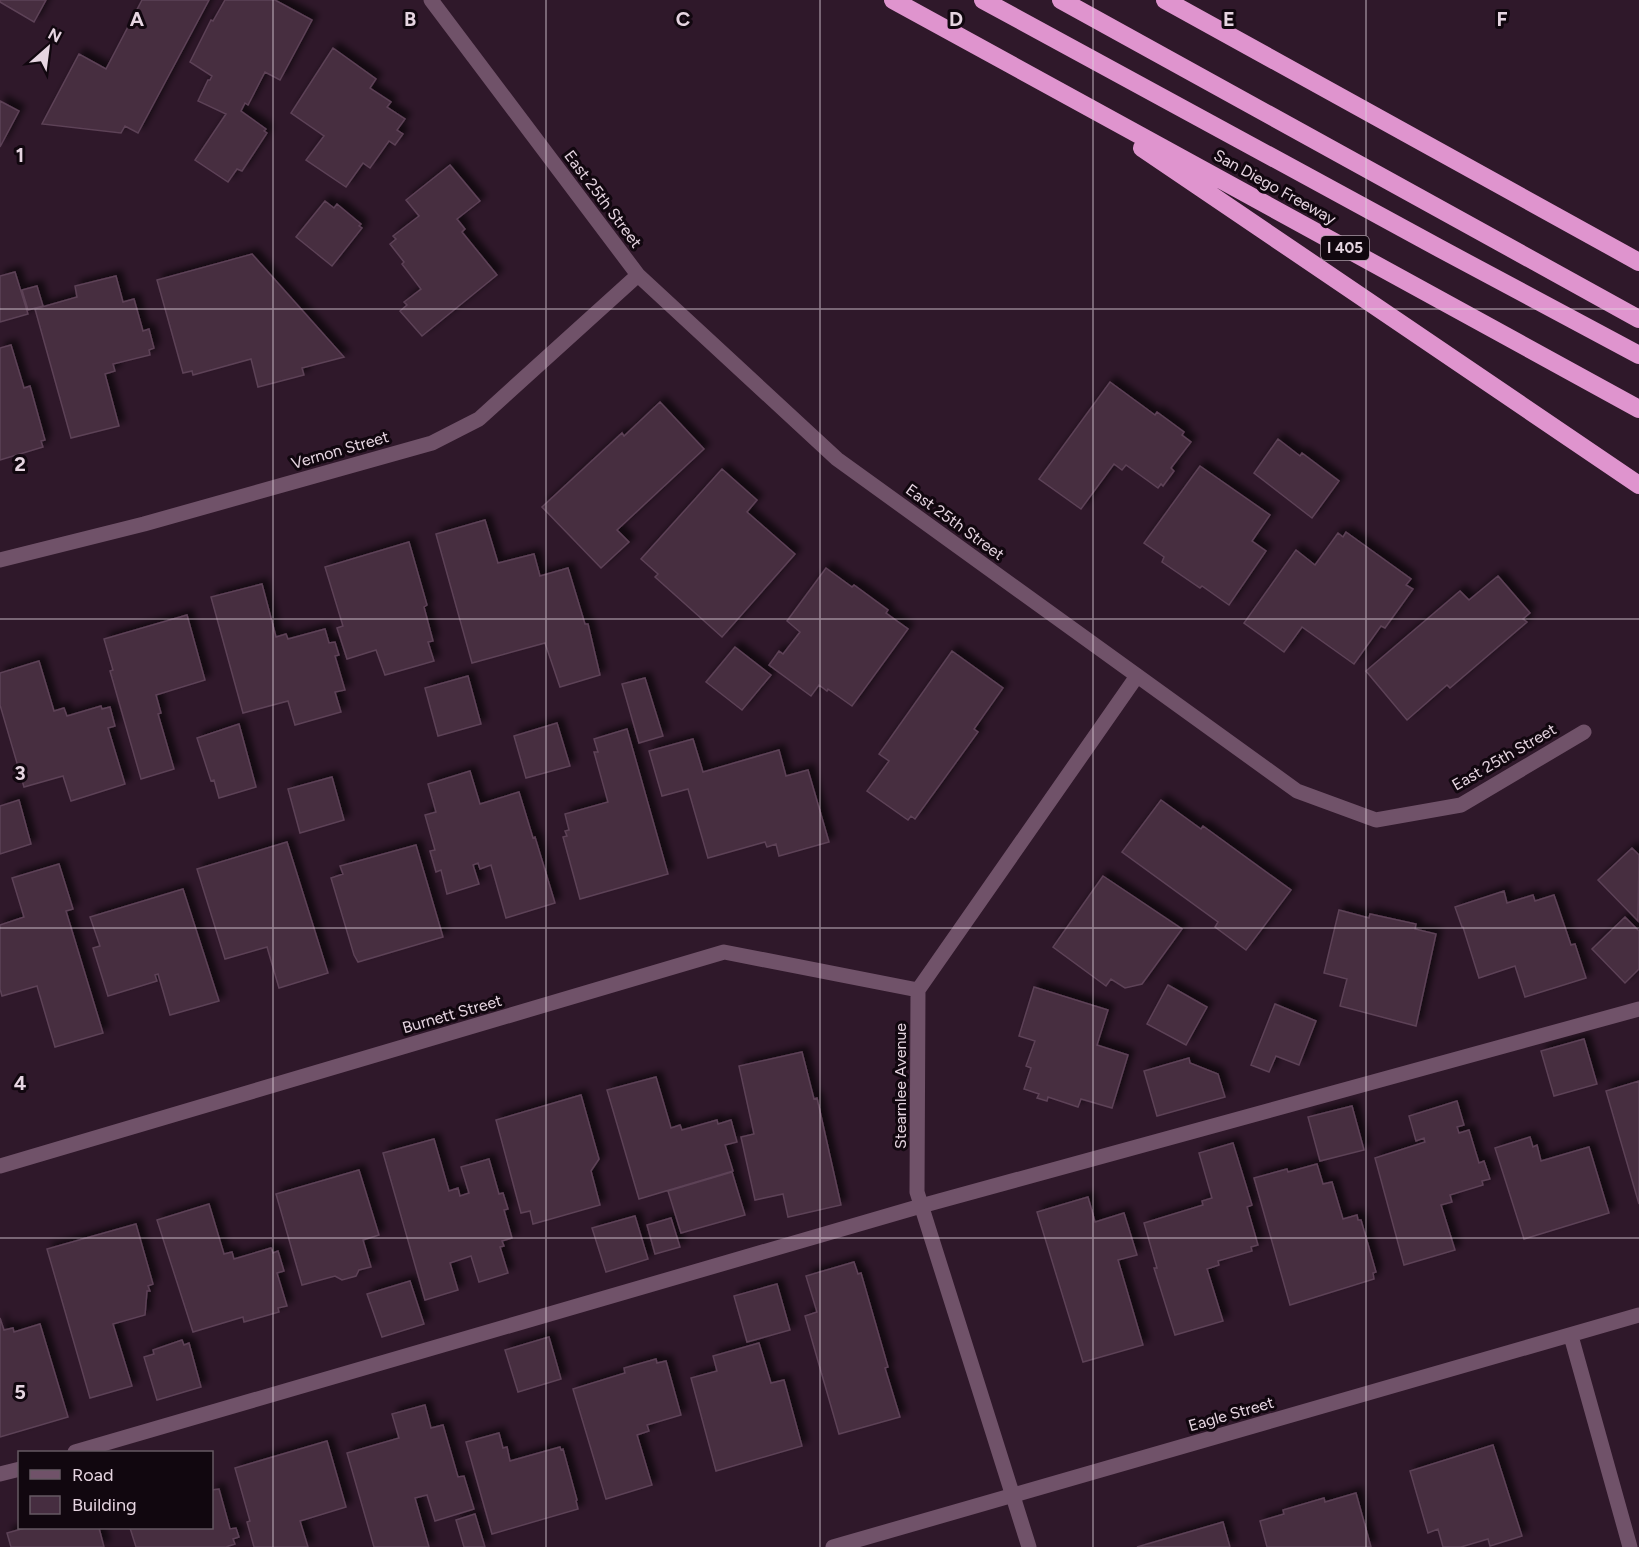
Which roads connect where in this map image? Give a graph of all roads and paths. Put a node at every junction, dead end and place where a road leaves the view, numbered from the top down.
1 (431, 0) edge
2 (893, 0) edge
3 (983, 0) edge
4 (1061, 0) edge
5 (1165, 0) edge
6 (1051, 87) junction
7 (1639, 262) edge
8 (638, 275) junction
9 (1639, 319) edge
10 (1639, 355) edge
11 (1639, 409) edge
12 (1639, 485) edge
13 (0, 560) edge
14 (1137, 676) junction
15 (1584, 732) dead end
16 (918, 990) junction
17 (1639, 1010) edge
18 (0, 1166) edge
19 (921, 1206) junction
20 (1639, 1315) edge
21 (1571, 1336) junction
22 (78, 1451) edge
23 (18, 1470) edge
24 (0, 1474) edge
25 (1013, 1494) junction
26 (833, 1547) edge
27 (1029, 1547) edge
28 (1630, 1547) edge

1 - 8 street, East 25th Street
2 - 6 highway, San Diego Freeway / I 405
3 - 10 highway
4 - 9 highway
5 - 7 highway
6 - 11 highway, San Diego Freeway / I 405
6 - 12 highway
8 - 13 street, Vernon Street
8 - 14 street, East 25th Street
14 - 15 street, East 25th Street
14 - 16 street
16 - 18 street, Burnett Street
16 - 19 street, Stearnlee Avenue
17 - 19 street
19 - 22 street
19 - 25 street, Stearnlee Avenue
20 - 21 street, Eagle Street
21 - 25 street, Eagle Street
21 - 28 street
23 - 24 street
25 - 26 street, Eagle Street
25 - 27 street, Stearnlee Avenue

